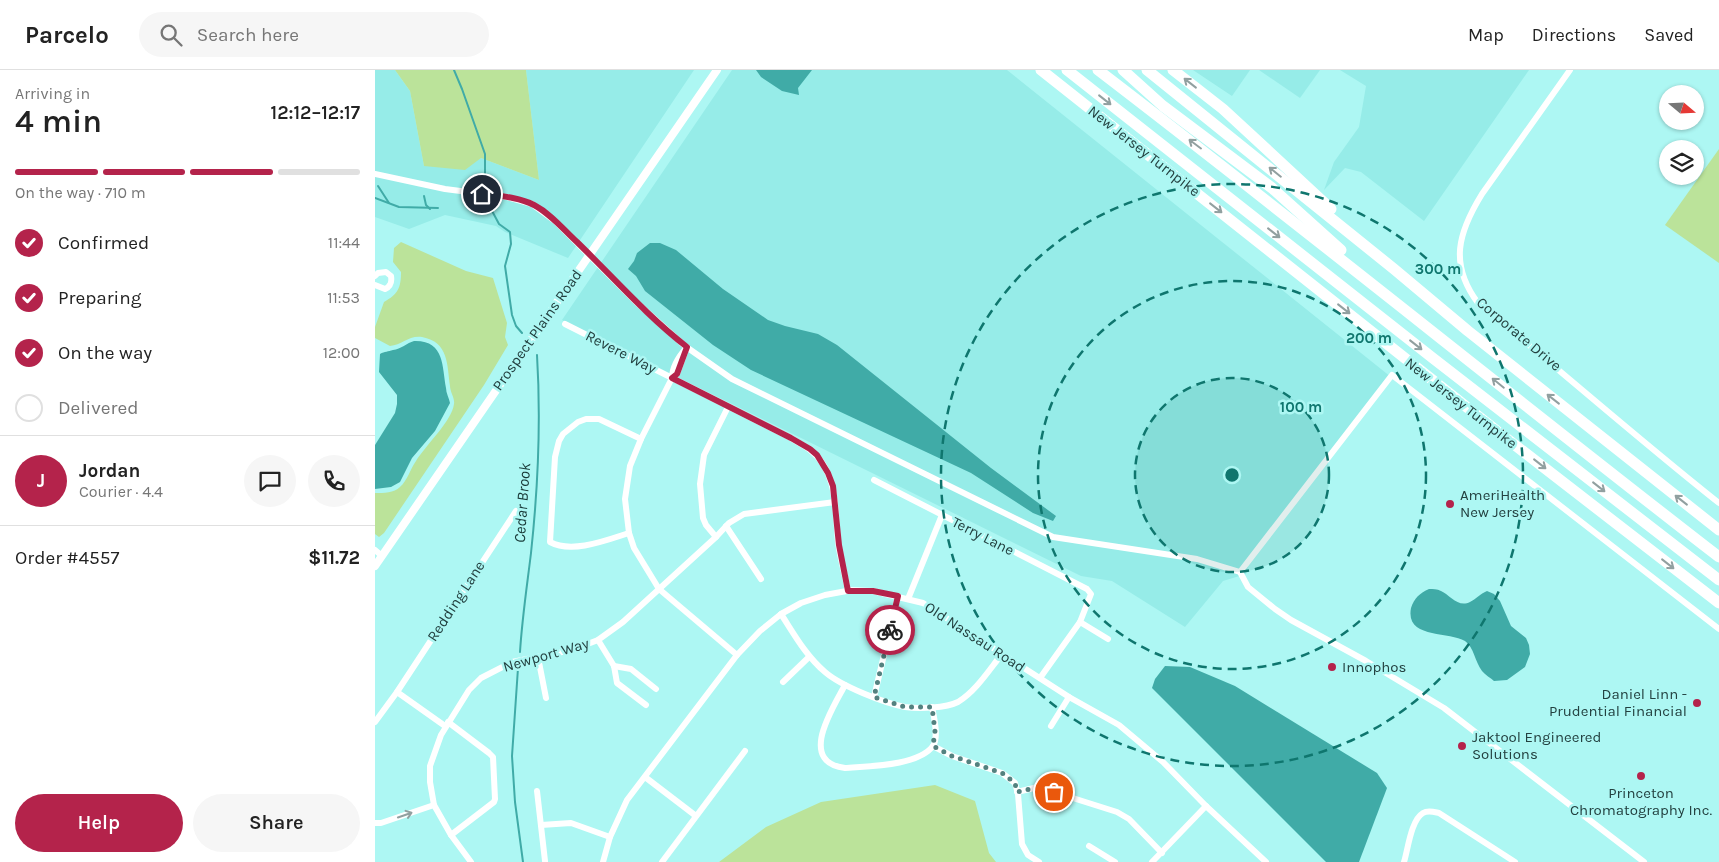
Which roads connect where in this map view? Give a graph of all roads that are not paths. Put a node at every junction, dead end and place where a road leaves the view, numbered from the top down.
1 (717, 70) edge
2 (1041, 70) edge
3 (1067, 70) edge
4 (1098, 70) edge
5 (1123, 70) edge
6 (1147, 70) edge
7 (1173, 70) edge
8 (1570, 70) edge
9 (375, 174) edge
10 (590, 254) junction
11 (1394, 269) junction
12 (375, 276) edge
13 (375, 285) edge
14 (565, 324) dead end
15 (687, 347) junction
16 (1467, 358) junction
17 (672, 378) junction
18 (727, 407) junction
19 (641, 438) junction
20 (874, 480) dead end
21 (835, 502) junction
22 (1719, 503) edge
23 (516, 511) dead end
24 (942, 515) junction
25 (726, 526) junction
26 (1719, 530) edge
27 (629, 533) junction
28 (716, 537) junction
29 (375, 550) edge
30 (382, 556) junction
31 (1719, 557) edge
32 (375, 566) edge
33 (1240, 572) junction
34 (761, 579) dead end
35 (1719, 580) edge
36 (659, 589) junction
37 (848, 591) junction
38 (898, 596) junction
39 (908, 599) junction
40 (1719, 603) edge
41 (781, 614) junction
42 (1080, 622) junction
43 (1719, 629) edge
44 (598, 640) junction
45 (1108, 640) dead end
46 (1002, 654) junction
47 (737, 656) junction
48 (809, 656) junction
49 (538, 657) junction
50 (614, 666) junction
51 (1040, 678) junction
52 (783, 682) dead end
53 (845, 685) junction
54 (656, 689) dead end
55 (397, 692) junction
56 (874, 697) junction
57 (1069, 697) junction
58 (546, 698) dead end
59 (646, 705) dead end
60 (932, 707) junction
61 (375, 722) edge
62 (447, 724) junction
63 (1051, 726) dead end
64 (933, 746) junction
65 (745, 751) dead end
66 (645, 777) junction
67 (537, 791) dead end
68 (1017, 792) junction
69 (434, 805) junction
70 (1206, 806) junction
71 (696, 816) junction
72 (375, 823) edge
73 (541, 825) junction
74 (451, 836) junction
75 (610, 837) junction
76 (1089, 846) dead end
77 (1162, 853) junction
78 (545, 861) edge
79 (471, 862) edge
80 (603, 862) edge
81 (662, 862) edge
82 (1039, 862) edge
83 (1115, 862) edge
84 (1152, 862) edge
85 (1266, 862) edge
86 (1404, 862) edge
87 (1515, 862) edge
88 (1644, 862) edge

1 - 10 street, Prospect Plains Road
2 -> 40 highway, New Jersey Turnpike
3 -> 35 highway, New Jersey Turnpike
16 -> 4 highway
5 - 16 highway
11 -> 6 highway
11 -> 7 highway
8 - 22 street, Corporate Drive
9 - 10 street
10 - 15 street
10 - 30 street, Prospect Plains Road
26 -> 11 highway
12 - 13 street
14 - 17 street, Revere Way
15 - 17 street
15 - 33 street
31 -> 16 highway
17 - 18 street, Revere Way
17 - 19 street
18 - 21 street, Revere Way
18 - 28 street
19 - 27 street
19 - 27 street
20 - 24 street, Terry Lane
21 - 25 street, Newport Way
21 - 37 street, Revere Way
23 - 55 street, Redding Lane
24 - 39 street
24 - 42 street, Terry Lane
25 - 28 street, Newport Way
25 - 34 street
27 - 36 street
28 - 36 street, Newport Way
29 - 30 street
30 - 32 street, Prospect Plains Road
33 - 43 street
33 - 88 street
36 - 44 street, Newport Way
36 - 47 street
37 - 38 street, Old Nassau Road
37 - 41 street, Old Nassau Road
38 - 39 street, Old Nassau Road
38 - 56 street
39 - 46 street, Old Nassau Road
41 - 47 street, Old Nassau Road
41 - 48 street
42 - 45 street
42 - 51 street
44 - 49 street, Newport Way
44 - 50 street
46 - 51 street, Old Nassau Road
46 - 60 street
47 - 66 street, Old Nassau Road
48 - 52 street
48 - 53 street
49 - 58 street
49 - 62 street, Newport Way
50 - 54 street
50 - 59 street
51 - 57 street, Old Nassau Road
53 - 56 street
53 - 64 street
55 - 61 street, Redding Lane
55 - 62 street
56 - 60 street
57 - 63 street
57 - 70 street, Old Nassau Road
60 - 64 street
62 - 69 street, Newport Way
62 - 74 street
64 - 68 street
65 - 71 street
66 - 71 street
66 - 75 street, Old Nassau Road
67 - 73 street
68 - 77 street
68 - 82 street
72 -> 69 street
69 - 74 street, Newport Way
70 - 77 street
70 - 85 street, Old Nassau Road
71 - 81 street
73 - 75 street
73 - 78 street
74 - 79 street, Newport Way
75 - 80 street, Old Nassau Road
76 - 83 street
77 - 84 street
86 - 87 street

